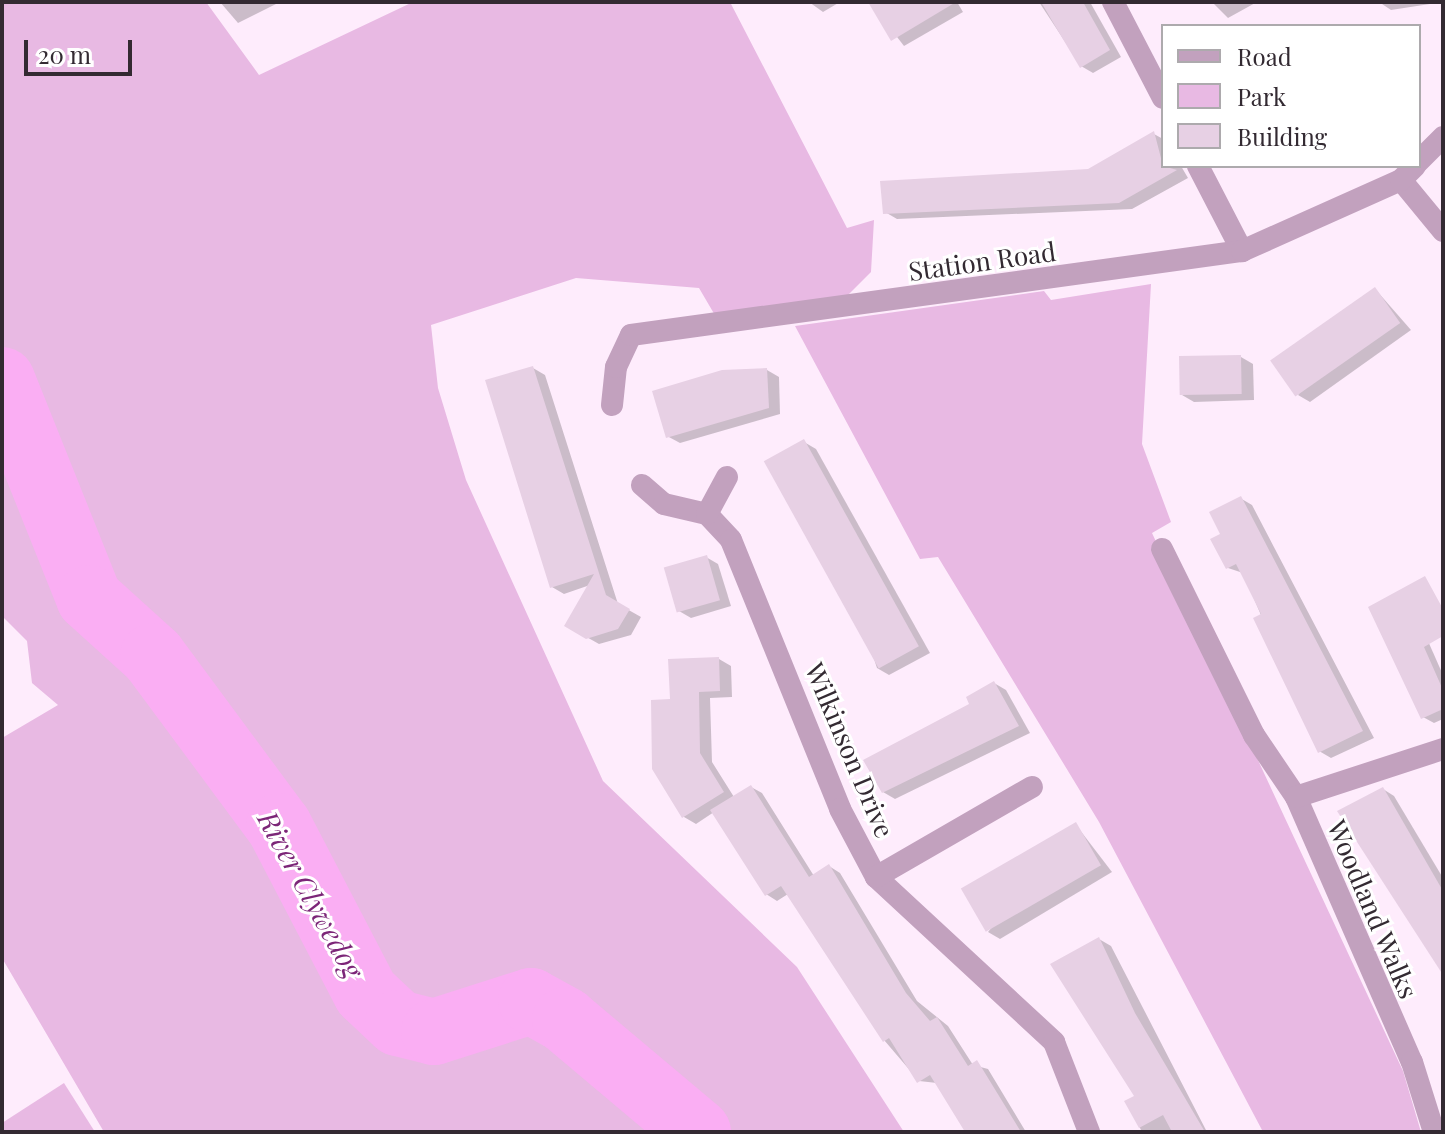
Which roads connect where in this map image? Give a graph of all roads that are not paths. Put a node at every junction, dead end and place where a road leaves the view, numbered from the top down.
1 (1113, 2) edge
2 (1161, 94) edge
3 (1443, 137) edge
4 (1421, 159) edge
5 (1199, 168) edge
6 (1408, 173) edge
7 (1443, 231) edge
8 (1242, 251) junction
9 (612, 405) dead end
10 (727, 477) dead end
11 (642, 485) dead end
12 (707, 514) junction
13 (1162, 549) dead end
14 (1443, 749) edge
15 (1032, 787) dead end
16 (1296, 797) junction
17 (876, 877) junction
18 (1089, 1132) edge
19 (1434, 1132) edge

1 - 2 street
3 - 4 street
5 - 8 street
6 - 7 street
6 - 8 street, Station Road
8 - 9 street, Station Road
10 - 12 street
11 - 12 street
12 - 17 street, Wilkinson Drive
13 - 16 street, Woodland Walks
14 - 16 street, Woodland Walks
15 - 17 street
16 - 19 street, Woodland Walks
17 - 18 street, Wilkinson Drive

